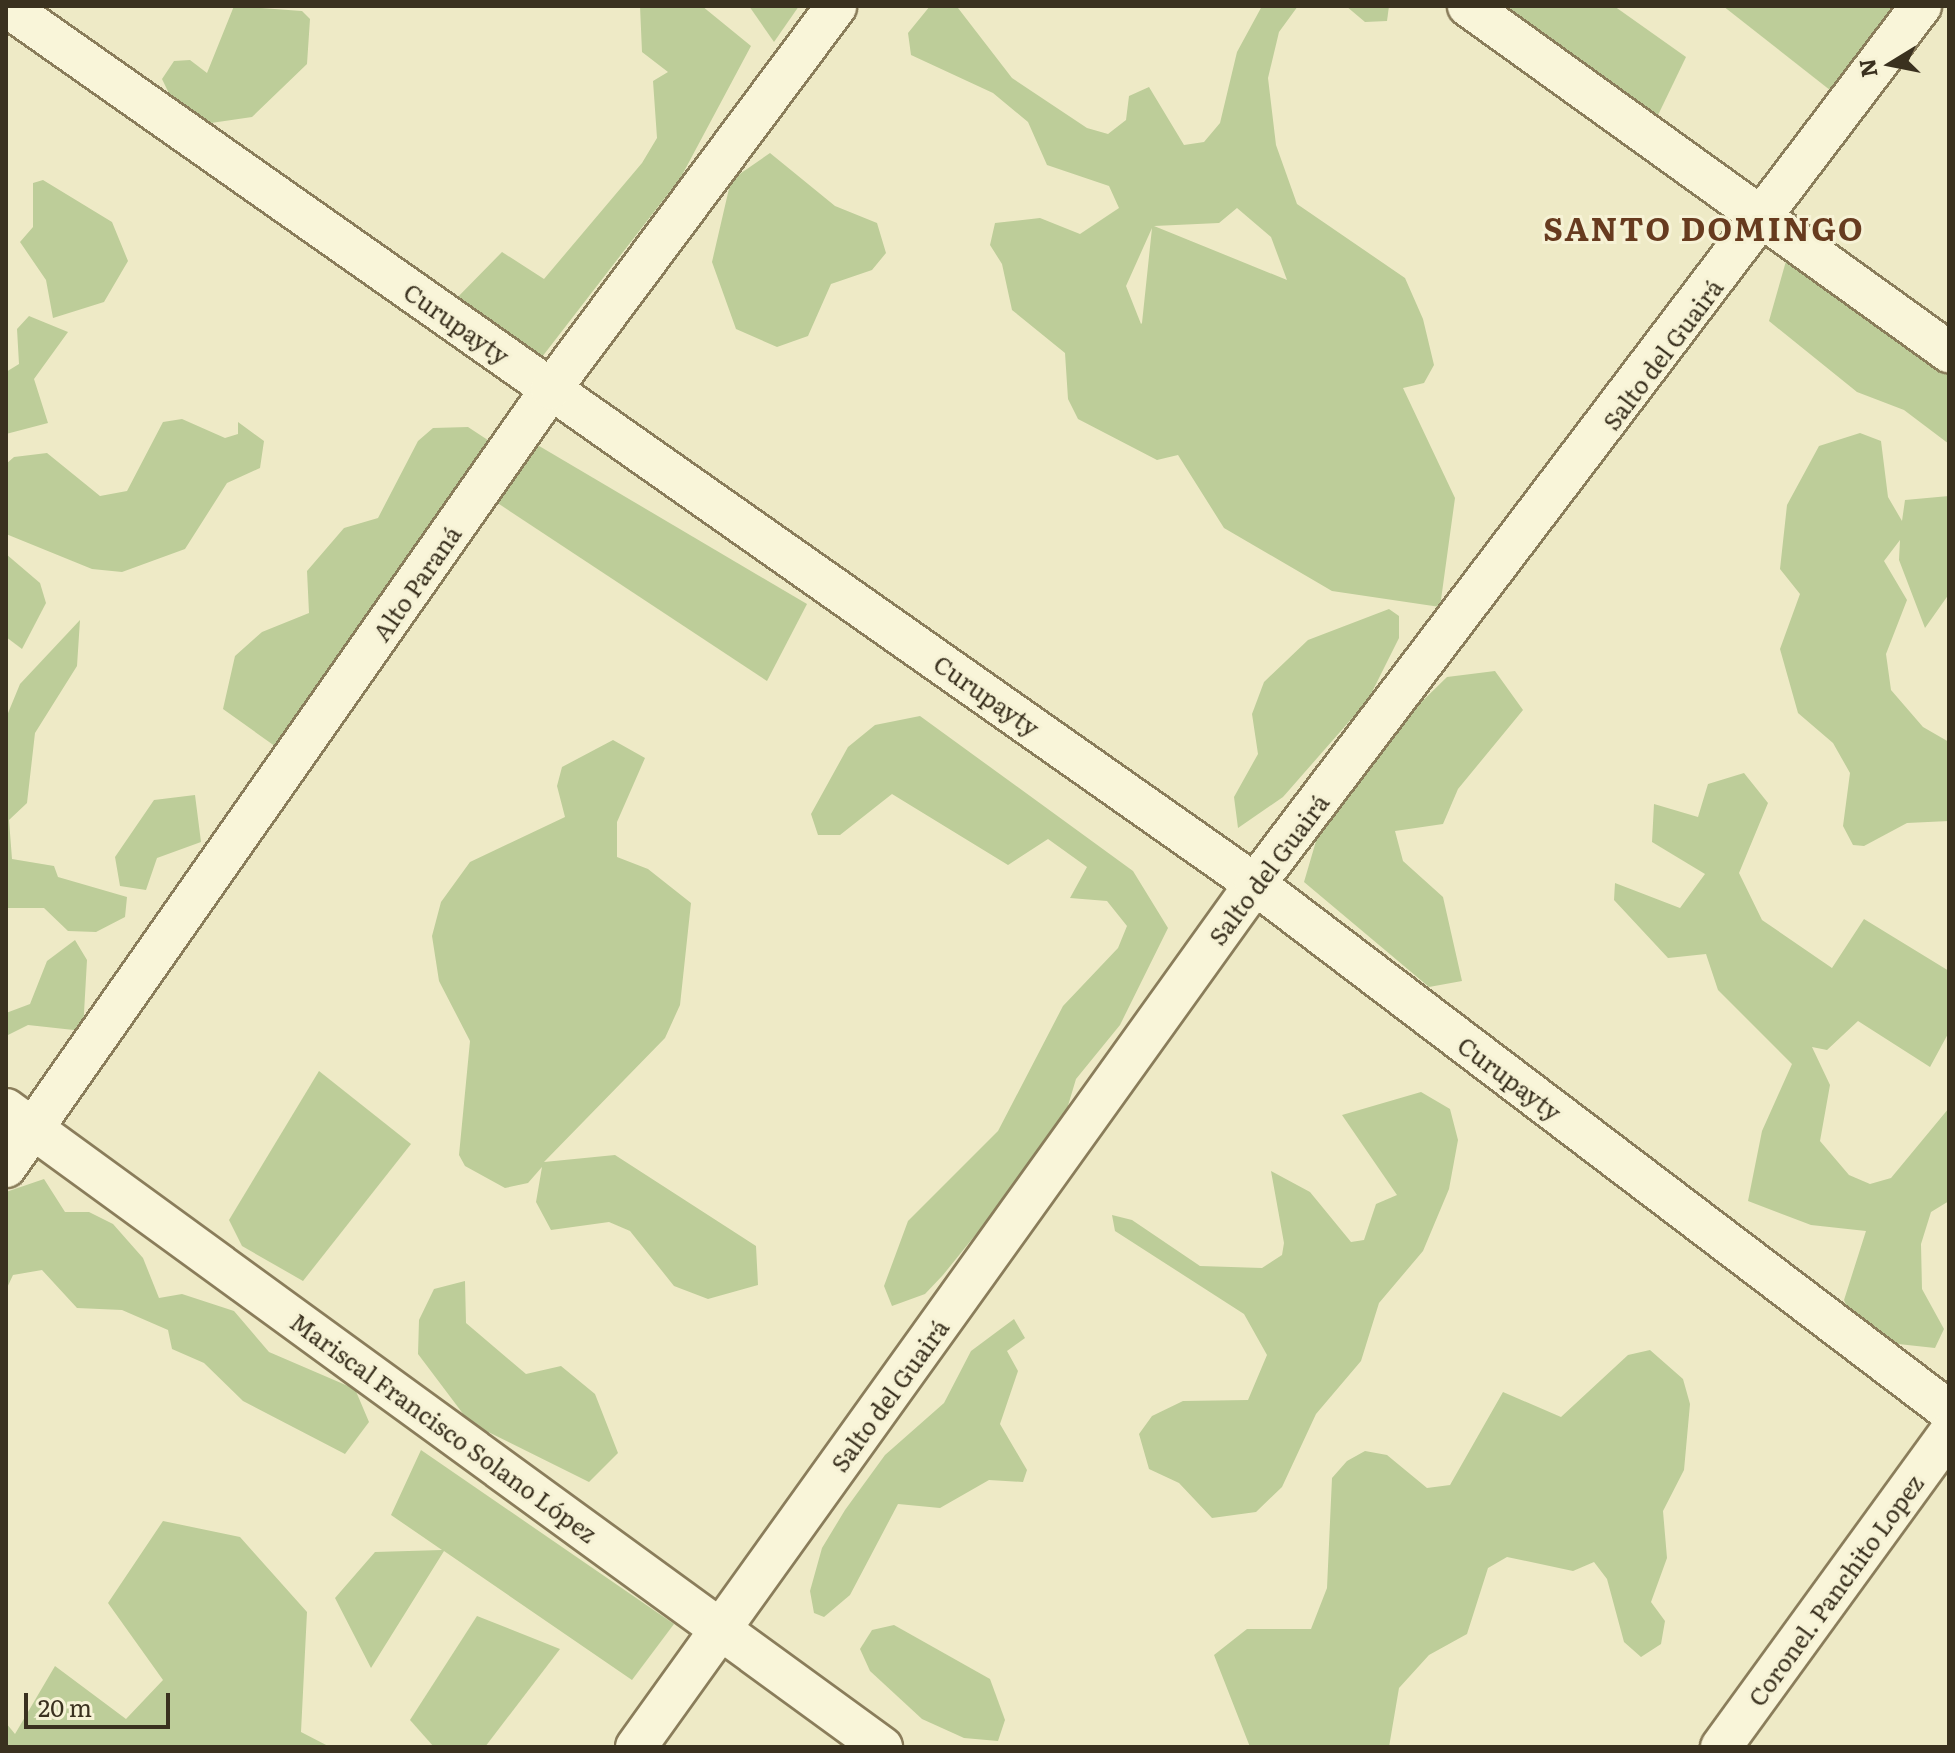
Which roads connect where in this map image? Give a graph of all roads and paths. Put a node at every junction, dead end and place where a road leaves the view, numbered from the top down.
1 (6, 6) edge
2 (836, 6) edge
3 (1468, 6) edge
4 (1921, 6) edge
5 (1763, 222) junction
6 (1949, 352) edge
7 (551, 389) junction
8 (1255, 884) junction
9 (20, 1119) edge
10 (6, 1167) edge
11 (1949, 1411) edge
12 (1949, 1433) edge
13 (722, 1629) junction
14 (636, 1747) edge
15 (882, 1747) edge
16 (1721, 1747) edge

1 - 7 street, Curupayty
2 - 7 street, Alto Paraná
3 - 5 street
4 - 5 street, Salto del Guairá
5 - 6 street
5 - 8 street, Salto del Guairá
7 - 8 street, Curupayty
7 - 9 street, Alto Paraná
8 - 11 street, Curupayty
8 - 13 street, Salto del Guairá
9 - 10 street, Alto Paraná
9 - 13 street, Mariscal Francisco Solano López
12 - 16 street, Coronel. Panchito Lopez
13 - 14 street, Salto del Guairá
13 - 15 street, Mariscal Francisco Solano López

